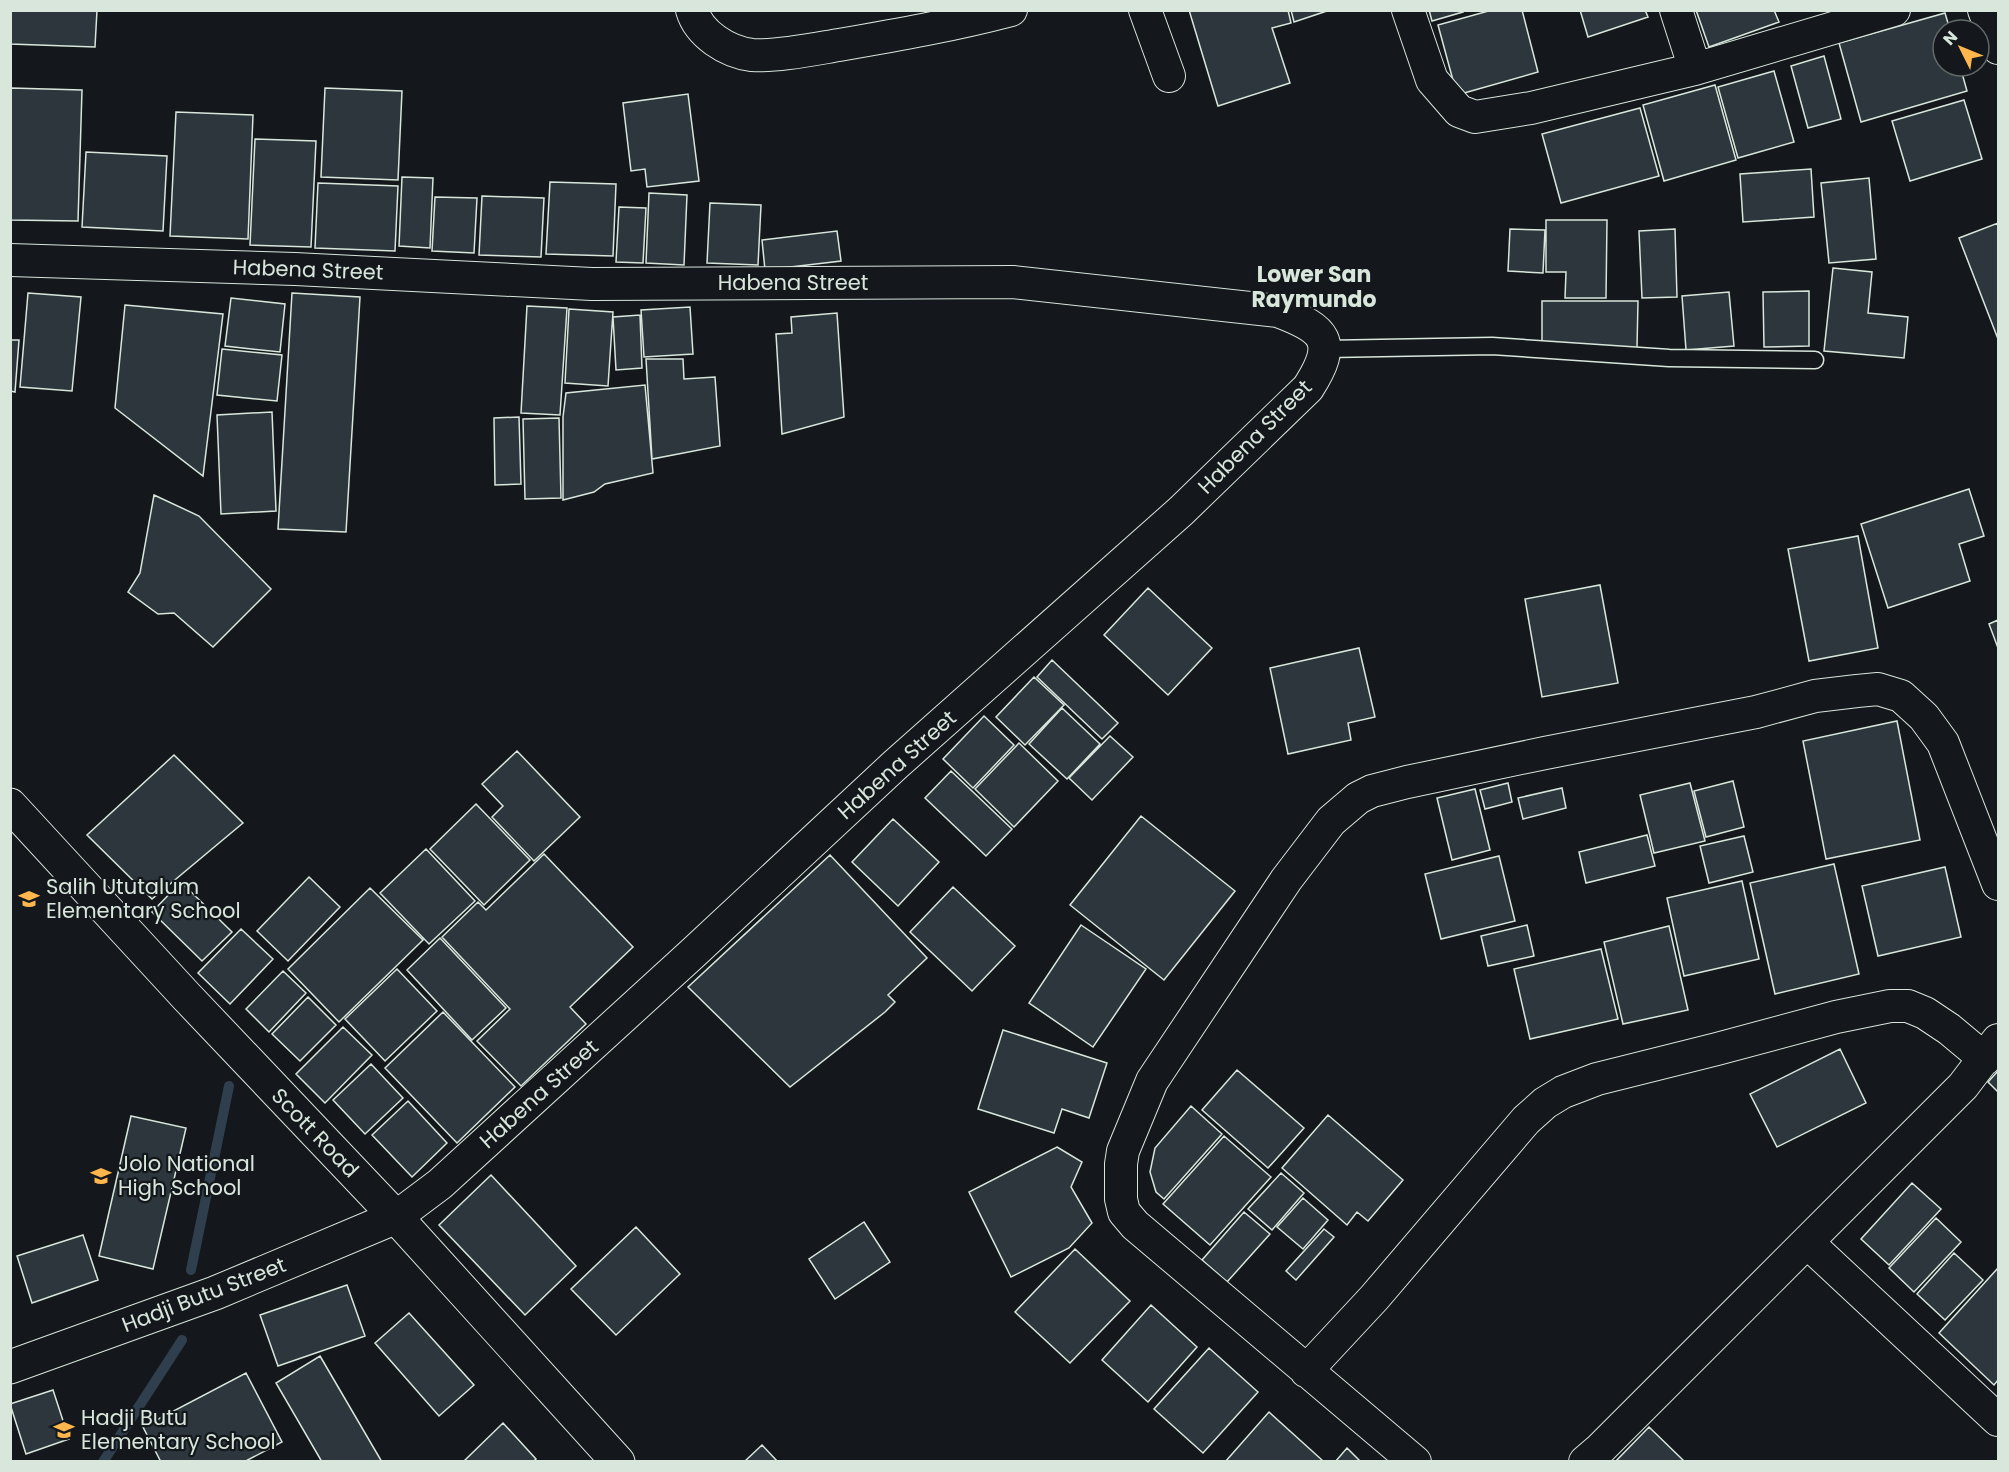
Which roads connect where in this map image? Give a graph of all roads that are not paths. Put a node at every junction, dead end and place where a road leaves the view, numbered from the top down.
1 (692, 10) edge
2 (1011, 10) edge
3 (1145, 10) edge
4 (1408, 10) edge
5 (1676, 10) edge
6 (1894, 10) edge
7 (1984, 10) edge
8 (1998, 48) edge
9 (1695, 69) junction
10 (1168, 76) dead end
11 (10, 260) edge
12 (1326, 349) junction
13 (1815, 360) dead end
14 (10, 805) edge
15 (1998, 884) edge
16 (1992, 1050) edge
17 (396, 1217) junction
18 (1808, 1243) junction
19 (10, 1367) edge
20 (1306, 1371) junction
21 (1998, 1420) edge
22 (618, 1461) edge
23 (1415, 1461) edge
24 (1585, 1461) edge

1 - 2 street
3 - 10 street
4 - 9 street
5 - 9 street
6 - 9 street
7 - 8 street
11 - 12 street, Habena Street
12 - 13 lane
12 - 17 street, Habena Street
14 - 17 street, Scott Road
15 - 20 street
16 - 18 street
16 - 20 street
17 - 19 street, Hadji Butu Street
17 - 22 street, Scott Road
18 - 21 street
18 - 24 street
20 - 23 street

